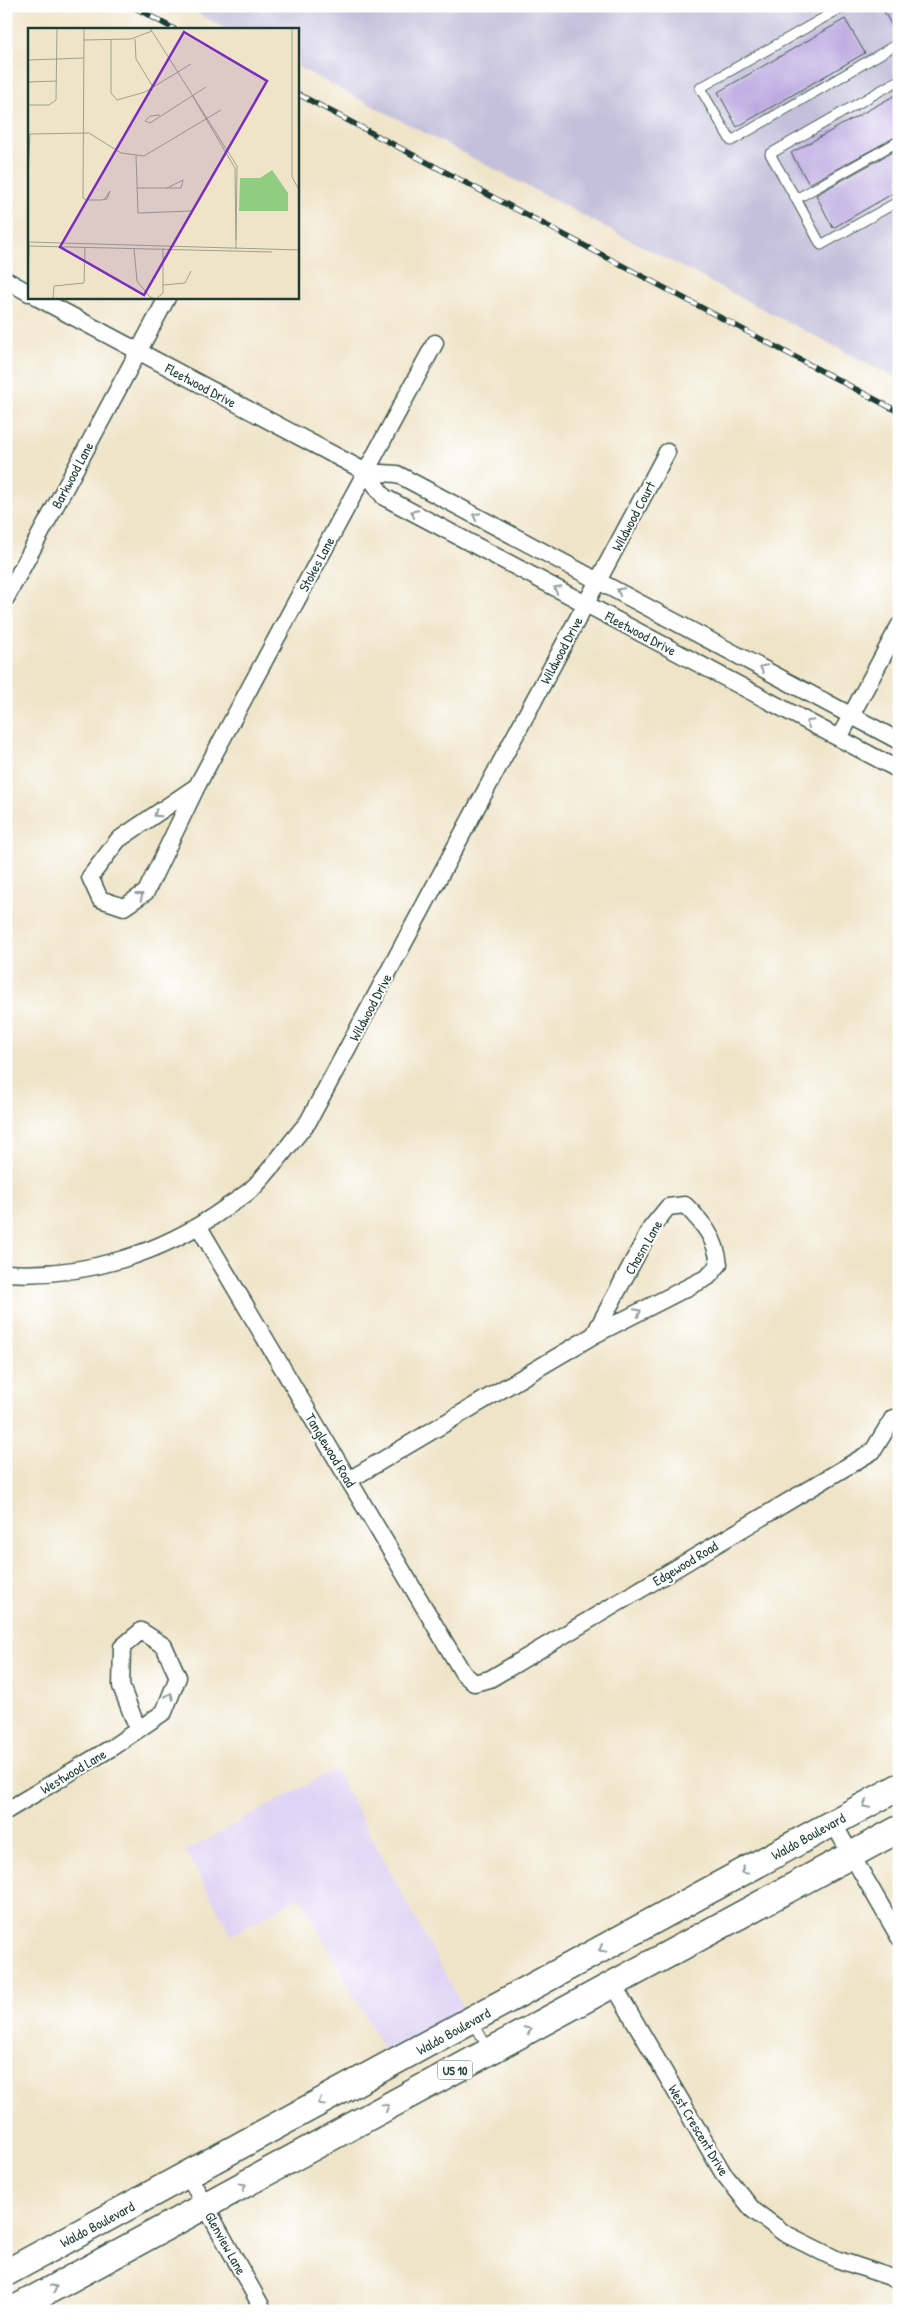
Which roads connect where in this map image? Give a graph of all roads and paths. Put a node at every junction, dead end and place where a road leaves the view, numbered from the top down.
1 (853, 6) edge
2 (899, 43) edge
3 (899, 80) edge
4 (899, 141) edge
5 (796, 199) junction
6 (899, 201) edge
7 (6, 280) edge
8 (28, 292) edge
9 (40, 299) edge
10 (166, 299) edge
11 (435, 343) dead end
12 (138, 352) junction
13 (667, 452) dead end
14 (366, 472) junction
15 (599, 580) junction
16 (8, 592) edge
17 (586, 604) junction
18 (899, 626) edge
19 (851, 716) junction
20 (839, 738) junction
21 (899, 740) edge
22 (899, 770) edge
23 (197, 786) junction
24 (199, 1227) junction
25 (6, 1273) edge
26 (594, 1335) junction
27 (893, 1418) dead end
28 (349, 1480) junction
29 (463, 1674) joint
30 (138, 1730) junction
31 (899, 1788) edge
32 (6, 1811) edge
33 (833, 1823) junction
34 (899, 1829) edge
35 (852, 1854) junction
36 (899, 1937) edge
37 (614, 1984) junction
38 (472, 2020) junction
39 (489, 2050) junction
40 (188, 2174) junction
41 (206, 2206) junction
42 (6, 2273) edge
43 (899, 2280) edge
44 (11, 2311) edge
45 (264, 2311) edge

1 - 2 lane
3 - 5 lane
4 - 5 lane
5 - 6 lane
7 - 8 street
9 - 12 street, Fleetwood Drive
10 - 12 street, Barkwood Lane
11 - 14 street, Stokes Lane
12 - 14 street, Fleetwood Drive
12 - 16 street, Barkwood Lane
13 - 15 street, Wildwood Court
15 -> 14 street, Fleetwood Drive
17 -> 14 street, Fleetwood Drive
14 - 23 street, Stokes Lane
15 - 17 street, Wildwood Drive
19 -> 15 street, Fleetwood Drive
20 -> 17 street, Fleetwood Drive
17 - 24 street, Wildwood Drive
18 - 19 street
19 - 20 street
19 - 21 street, Fleetwood Drive
20 - 22 street, Fleetwood Drive
23 -> 23 street, Stokes Lane
24 - 25 street, Wildwood Drive
24 - 28 street, Tanglewood Road
26 -> 26 street, Chasm Lane
26 - 28 street, Chasm Lane
27 - 29 street, Edgewood Road
28 - 29 street, Tanglewood Road
30 -> 30 street, Westwood Lane
30 - 32 street, Westwood Lane
31 -> 33 main road, Waldo Boulevard / US 10
33 - 35 street
33 -> 38 main road, Waldo Boulevard / US 10
34 - 35 main road, US 10
35 - 36 street
35 - 37 main road, US 10
39 -> 37 main road, US 10
37 - 43 street, West Crescent Drive
38 - 39 lane
38 -> 40 main road, Waldo Boulevard / US 10
41 -> 39 main road, US 10
40 - 41 street, Glenview Lane
40 - 42 main road, Waldo Boulevard / US 10
44 -> 41 main road, US 10
41 - 45 street, Glenview Lane

